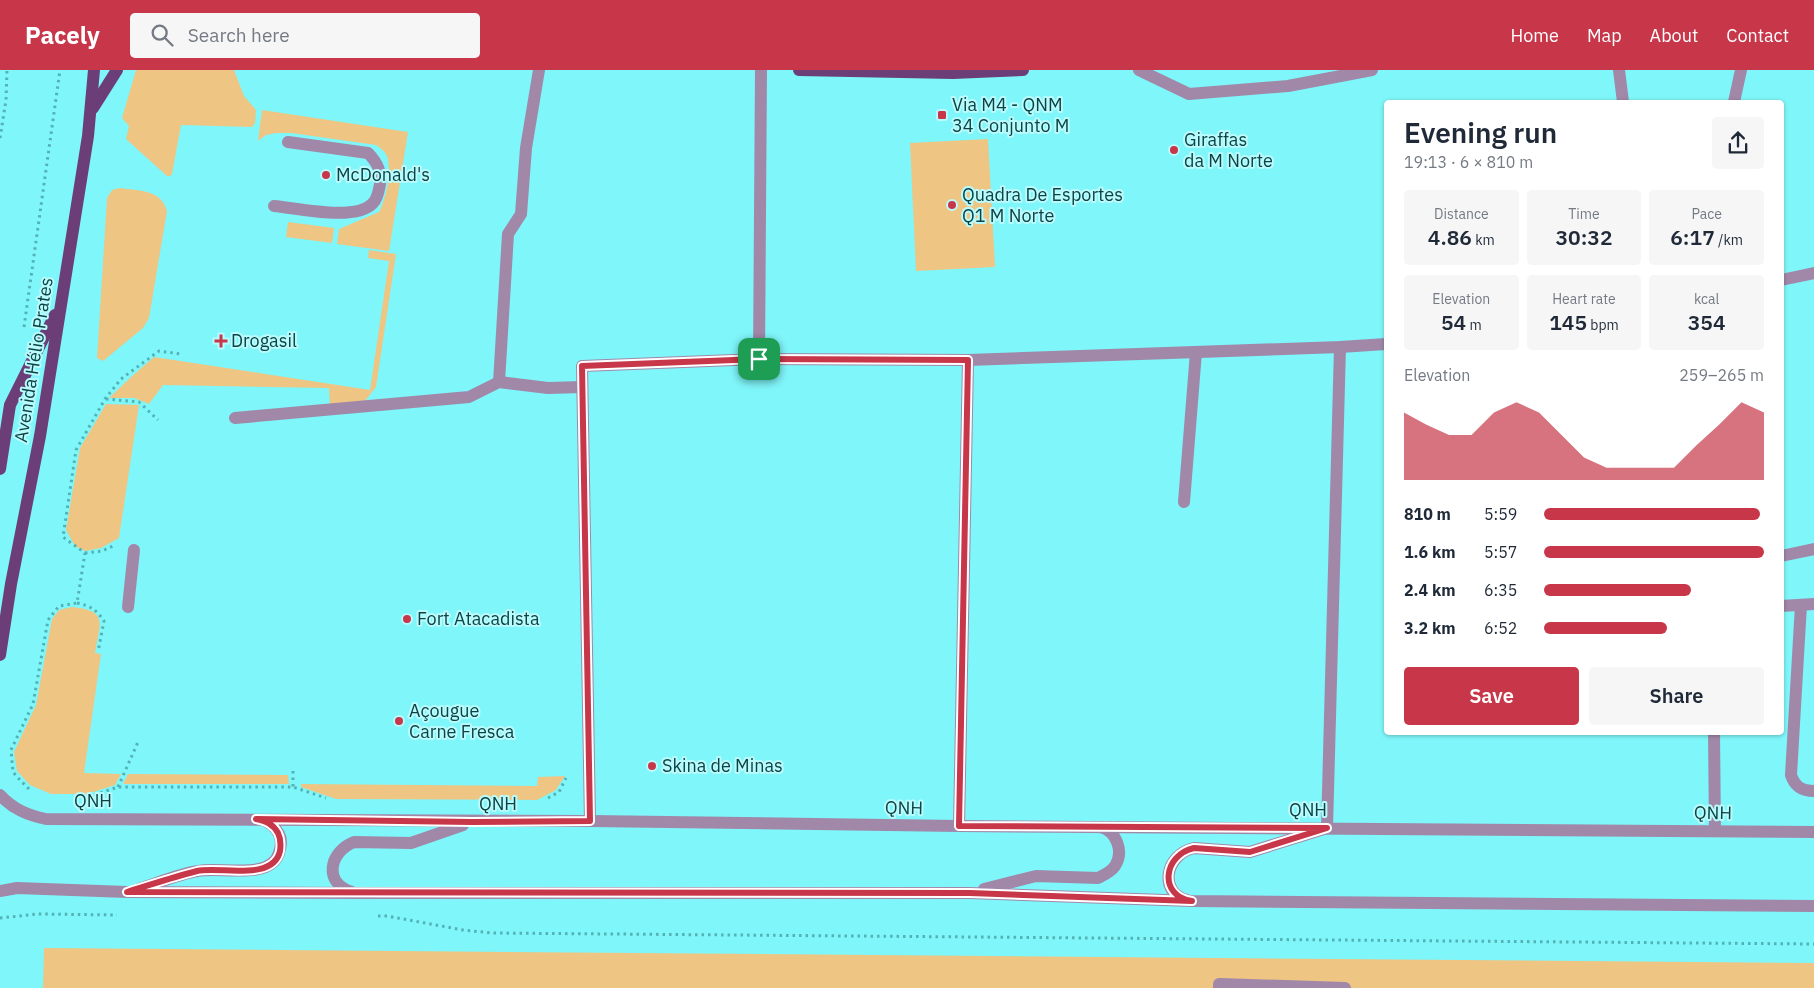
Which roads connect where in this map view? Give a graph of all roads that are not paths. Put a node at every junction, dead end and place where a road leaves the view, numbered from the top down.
1 (94, 70) edge
2 (117, 70) edge
3 (539, 70) edge
4 (761, 70) edge
5 (799, 70) edge
6 (1023, 70) edge
7 (1138, 70) edge
8 (1372, 70) edge
9 (1619, 70) edge
10 (1740, 70) edge
11 (827, 71) edge
12 (951, 72) edge
13 (1624, 100) edge
14 (1734, 100) edge
15 (91, 110) junction
16 (288, 142) dead end
17 (274, 206) dead end
18 (1814, 273) edge
19 (1784, 279) edge
20 (61, 304) junction
21 (1384, 344) edge
22 (1340, 347) junction
23 (1196, 352) junction
24 (759, 359) junction
25 (968, 360) junction
26 (498, 382) junction
27 (582, 388) junction
28 (235, 418) dead end
29 (0, 469) edge
30 (1184, 502) dead end
31 (1814, 549) edge
32 (134, 550) dead end
33 (1784, 555) edge
34 (1814, 604) edge
35 (1801, 605) junction
36 (1784, 606) edge
37 (128, 607) dead end
38 (0, 655) edge
39 (1714, 735) edge
40 (1814, 792) edge
41 (0, 794) edge
42 (256, 819) junction
43 (590, 821) junction
44 (472, 822) junction
45 (959, 826) junction
46 (1096, 826) junction
47 (1327, 828) junction
48 (1715, 831) junction
49 (1814, 832) edge
50 (0, 891) edge
51 (127, 892) junction
52 (358, 893) junction
53 (970, 893) junction
54 (1192, 901) junction
55 (1814, 906) edge
56 (1219, 988) edge
57 (1345, 988) edge

1 - 15 main road, Avenida Hélio Prates
2 - 15 main road
3 - 26 street
4 - 24 street
5 - 11 main road
6 - 12 main road
7 - 8 street
9 - 13 street
10 - 14 street
11 - 12 main road
15 - 20 main road, Avenida Hélio Prates
16 - 17 street
18 - 19 street
20 - 29 main road
20 - 38 main road, Avenida Hélio Prates
21 - 22 street
22 - 23 street
22 - 47 street
23 - 25 street
23 - 30 street
24 - 25 street
24 - 27 street
25 - 45 street
26 - 27 street
26 - 28 street
27 - 43 street
31 - 33 street
32 - 37 street
34 - 35 street
35 - 36 street
35 - 40 street
39 - 48 street
41 - 42 street, QNH
42 - 44 street, QNH
42 - 51 street
43 - 44 street, QNH
43 - 45 street, QNH
44 - 52 street
45 - 46 street, QNH
46 - 47 street, QNH
46 - 53 street
47 - 48 street, QNH
47 - 54 street
48 - 49 street, QNH
50 - 51 street
51 - 52 street
52 - 53 street
53 - 54 street
54 - 55 street
56 - 57 street

